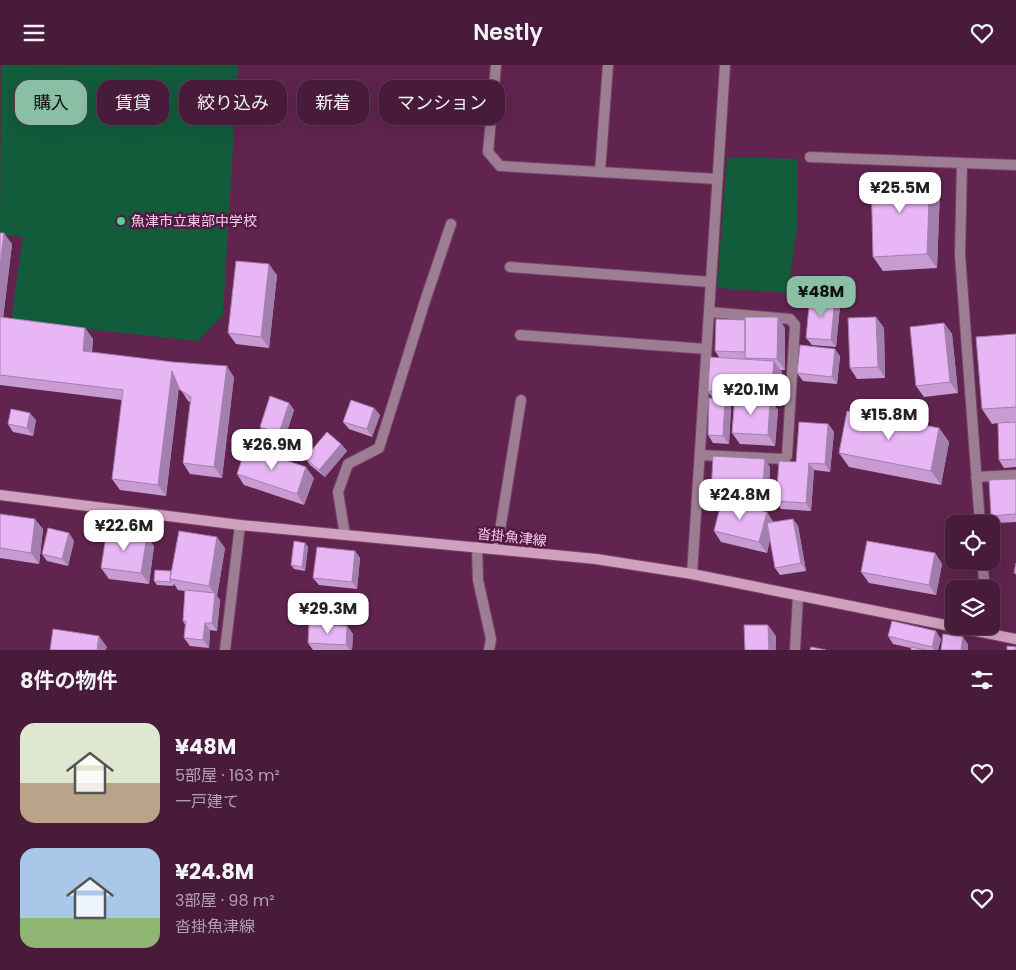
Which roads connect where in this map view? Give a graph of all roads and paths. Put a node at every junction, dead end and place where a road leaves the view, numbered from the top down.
1 (496, 65) edge
2 (608, 65) edge
3 (725, 65) edge
4 (810, 157) dead end
5 (962, 163) junction
6 (1016, 165) edge
7 (600, 172) junction
8 (717, 179) junction
9 (451, 224) dead end
10 (510, 267) dead end
11 (710, 282) junction
12 (708, 312) junction
13 (520, 335) dead end
14 (706, 349) junction
15 (521, 399) dead end
16 (700, 455) junction
17 (1016, 475) edge
18 (976, 477) junction
19 (0, 495) edge
20 (979, 515) edge
21 (240, 525) junction
22 (345, 535) junction
23 (477, 547) junction
24 (497, 549) junction
25 (692, 574) junction
26 (798, 596) junction
27 (945, 622) edge
28 (1000, 634) edge
29 (1016, 639) edge
30 (225, 650) edge
31 (489, 650) edge
32 (795, 650) edge

1 - 7 street
2 - 7 street
3 - 8 street
4 - 5 street
5 - 6 street
5 - 18 street
7 - 8 street
8 - 11 street
9 - 22 street
10 - 11 street
11 - 12 street
12 - 14 street
12 - 16 street
13 - 14 street
14 - 16 street
15 - 24 street
16 - 25 street
17 - 18 street
18 - 20 street
19 - 21 main road, 沓掛魚津線
21 - 22 main road, 沓掛魚津線
21 - 30 street
22 - 23 main road, 沓掛魚津線
23 - 24 main road, 沓掛魚津線
23 - 31 street
24 - 25 main road, 沓掛魚津線
25 - 26 main road, 沓掛魚津線
26 - 27 main road, 沓掛魚津線
26 - 32 street
28 - 29 main road, 沓掛魚津線

